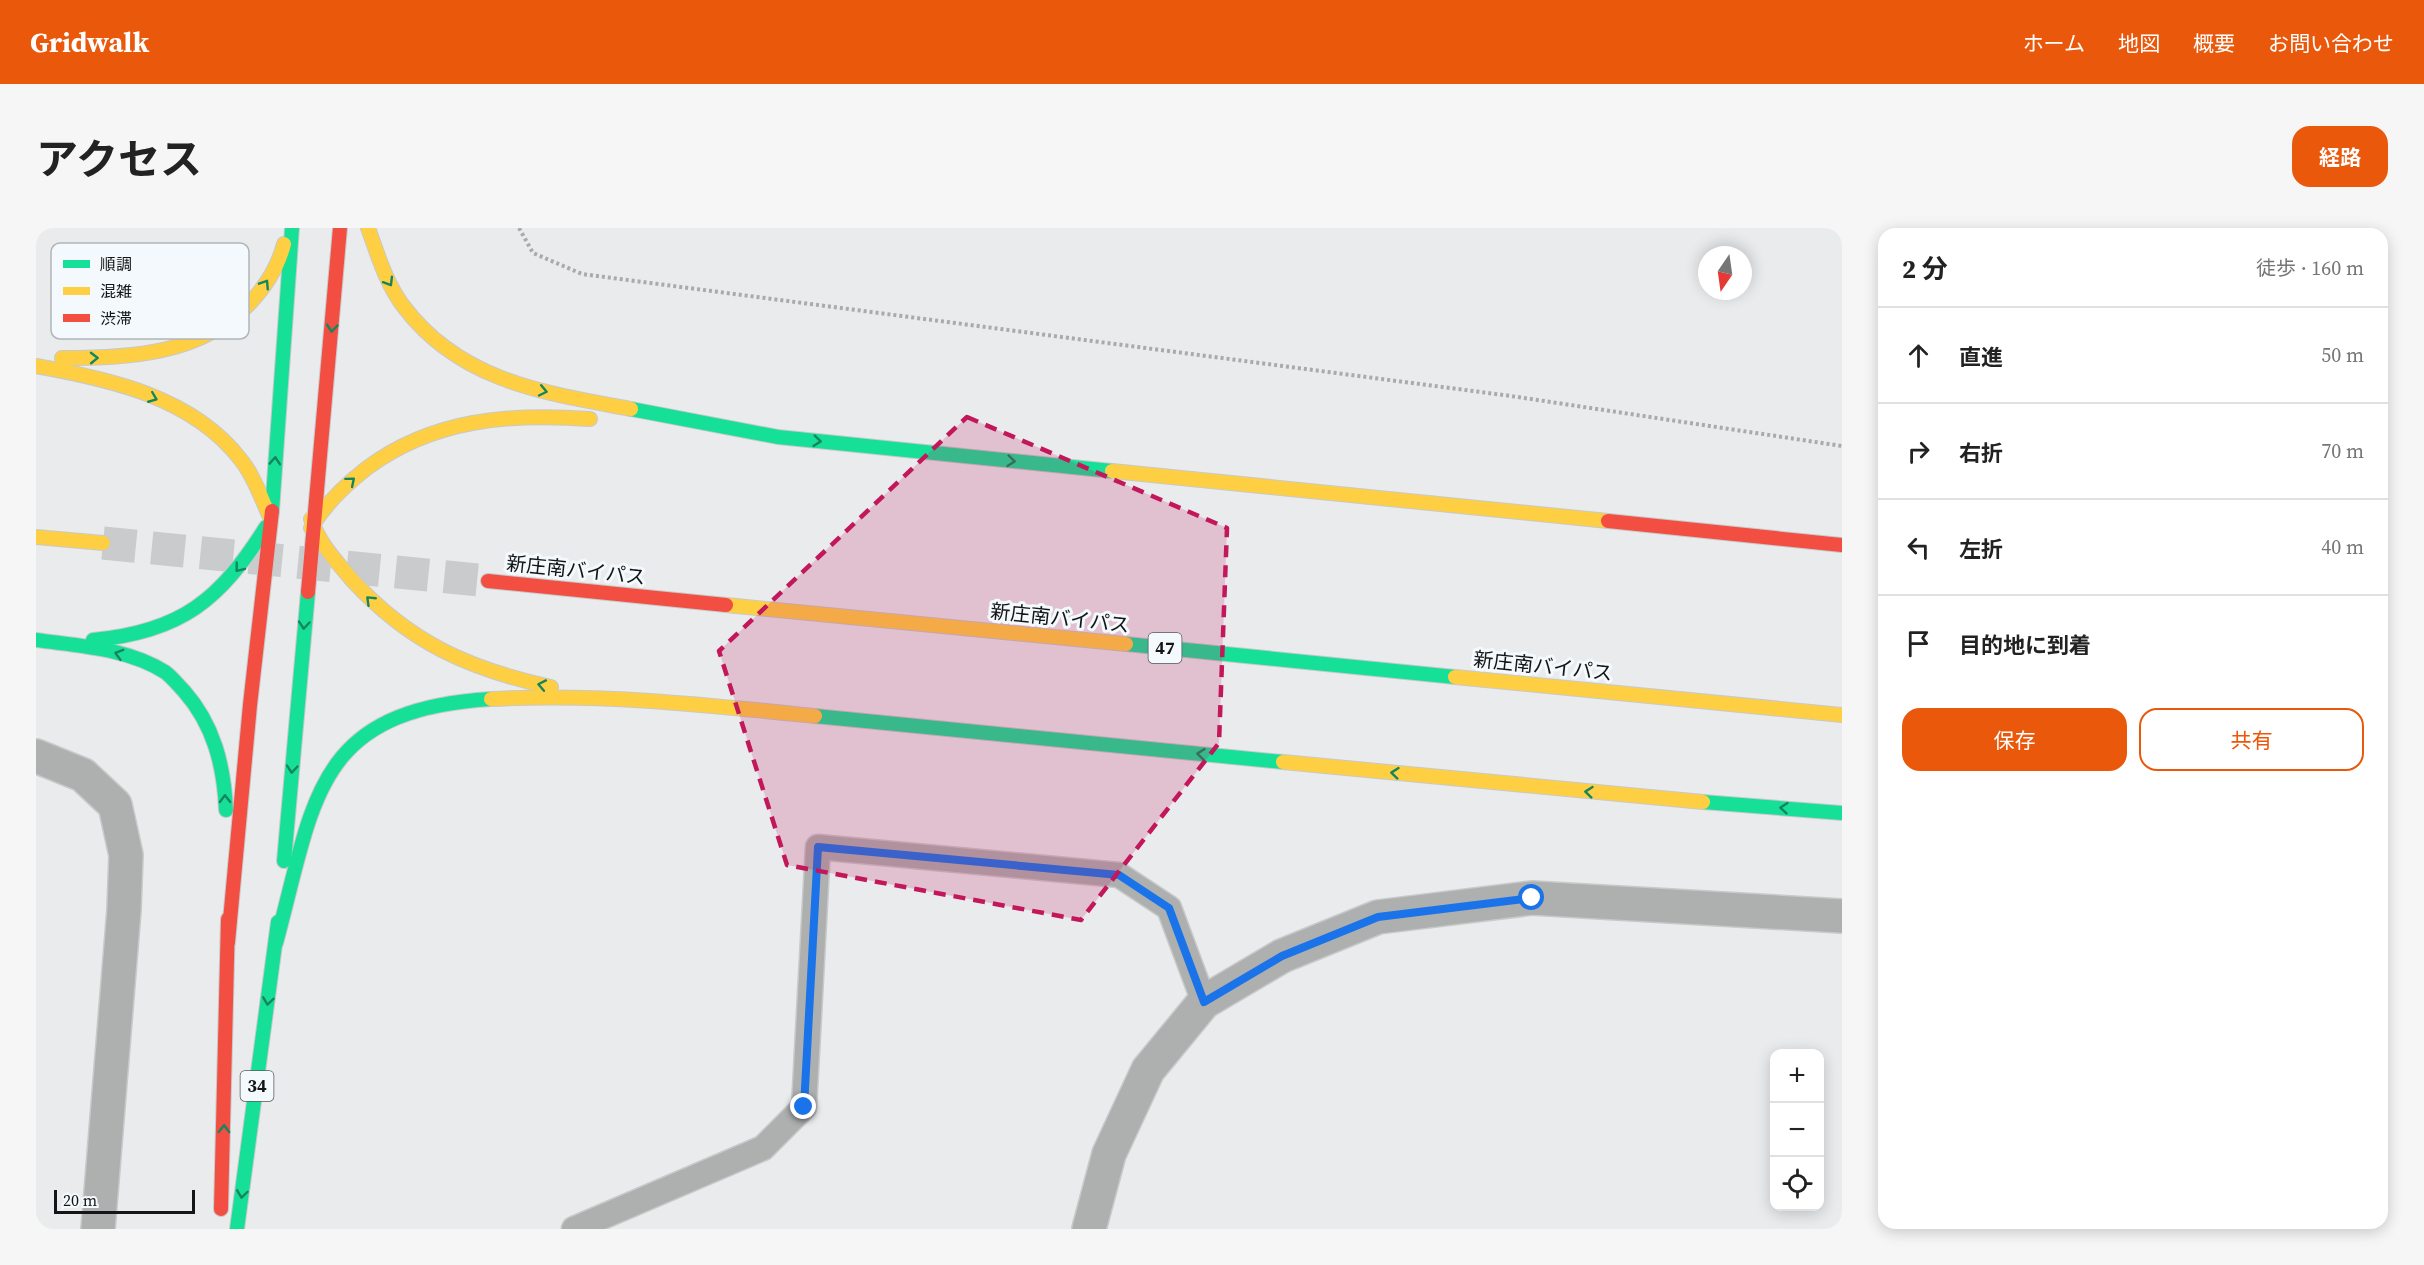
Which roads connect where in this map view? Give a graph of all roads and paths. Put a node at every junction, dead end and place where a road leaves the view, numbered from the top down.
1 (290, 228) edge
2 (340, 228) edge
3 (368, 228) edge
4 (519, 228) edge
5 (249, 306) edge
6 (203, 339) edge
7 (36, 357) edge
8 (36, 366) edge
9 (282, 366) junction
10 (328, 367) junction
11 (607, 420) dead end
12 (629, 423) dead end
13 (292, 434) dead end
14 (308, 437) dead end
15 (778, 437) junction
16 (1842, 446) edge
17 (302, 486) dead end
18 (287, 488) dead end
19 (271, 519) junction
20 (313, 525) junction
21 (36, 537) edge
22 (104, 543) tunnel mouth
23 (1842, 544) edge
24 (296, 562) dead end
25 (281, 563) dead end
26 (488, 581) tunnel mouth
27 (275, 618) dead end
28 (290, 631) dead end
29 (36, 639) edge
30 (683, 703) junction
31 (250, 705) junction
32 (297, 710) junction
33 (1842, 715) edge
34 (36, 756) edge
35 (1842, 813) edge
36 (1842, 916) edge
37 (228, 942) junction
38 (276, 943) junction
39 (1204, 1002) junction
40 (221, 1217) dead end
41 (98, 1229) edge
42 (237, 1229) edge
43 (574, 1229) edge
44 (1089, 1229) edge

5 -> 1 highway
1 - 9 highway
2 -> 10 highway
3 -> 15 highway
4 - 16 path
7 -> 6 highway
8 -> 19 highway
9 - 13 highway
19 -> 9 highway
10 - 14 highway
10 - 20 highway
20 -> 11 highway
12 - 15 highway
15 -> 23 highway
17 - 20 highway
18 - 19 highway
19 - 25 highway
19 -> 29 highway
19 - 31 highway
20 - 24 highway
30 -> 20 highway
20 -> 32 highway
21 - 22 highway
26 - 33 highway, 新庄南バイパス / 47
27 - 31 highway
28 - 32 highway
37 -> 29 highway
35 -> 30 highway
30 - 38 highway
31 - 37 highway
32 -> 38 highway
34 - 41 street
36 - 39 street
40 -> 37 highway, 34
38 -> 42 highway, 34
39 - 43 lane
39 - 44 street

